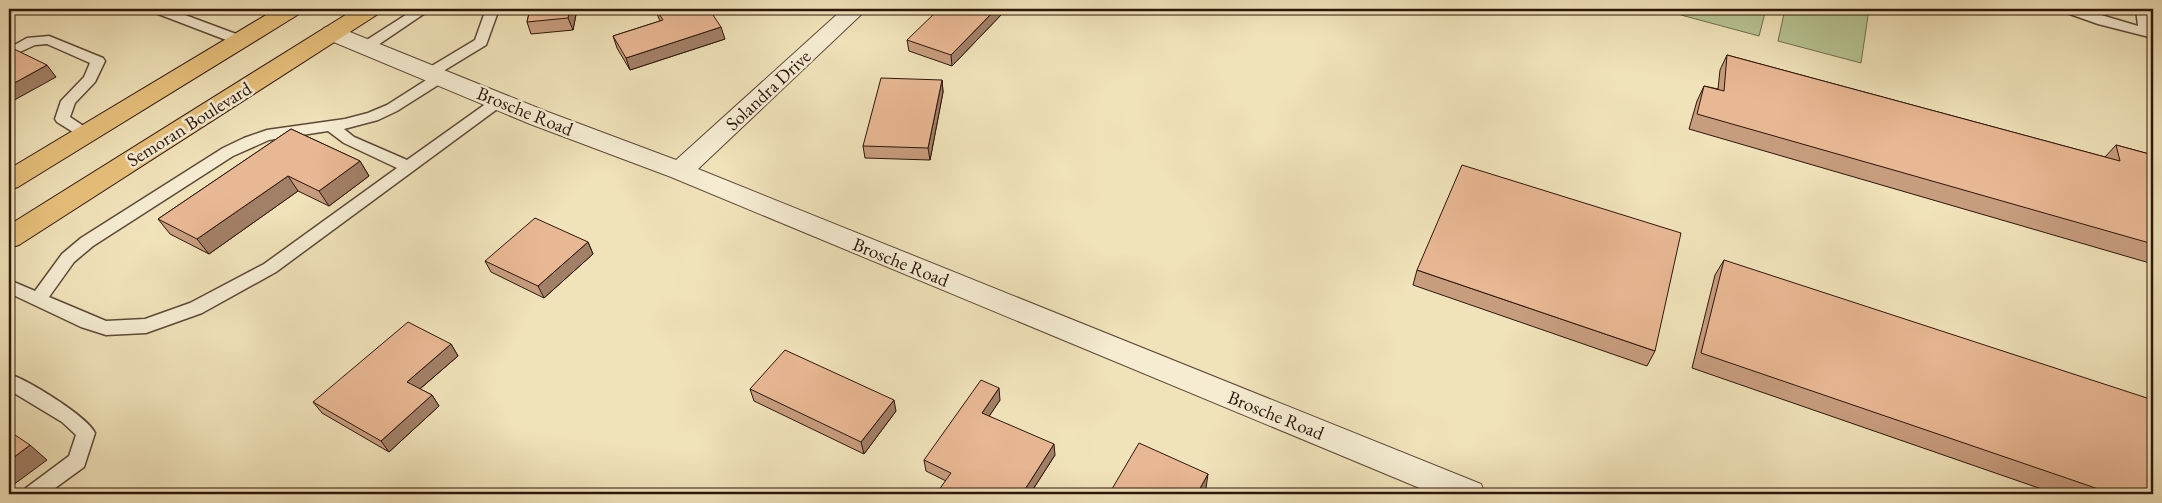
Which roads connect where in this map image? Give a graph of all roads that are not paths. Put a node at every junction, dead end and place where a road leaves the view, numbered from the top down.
1 (158, 9) edge
2 (291, 9) edge
3 (370, 9) edge
4 (424, 9) edge
5 (492, 9) edge
6 (856, 9) edge
7 (2069, 9) edge
8 (2143, 9) edge
9 (195, 23) joint
10 (332, 33) junction
11 (2149, 33) edge
12 (239, 40) junction
13 (367, 46) junction
14 (9, 53) edge
15 (436, 75) junction
16 (499, 101) junction
17 (331, 126) junction
18 (86, 134) junction
19 (408, 167) junction
20 (680, 171) junction
21 (9, 181) edge
22 (9, 238) edge
23 (9, 286) edge
24 (38, 300) junction
25 (9, 381) edge
26 (33, 494) edge
27 (1469, 494) edge

1 - 9 lane
2 - 12 main road
3 - 10 main road, Semoran Boulevard
4 - 13 lane
5 - 15 lane
6 - 20 street, Solandra Drive
7 - 11 lane
8 - 11 lane
9 - 12 lane
10 - 13 street, Brosche Road
10 - 22 main road, Semoran Boulevard
12 - 18 main road
13 - 15 street, Brosche Road
14 - 18 lane
15 - 16 street, Brosche Road
15 - 17 lane
16 - 19 lane
16 - 20 street, Brosche Road
17 - 19 lane
17 - 24 lane
18 - 21 main road
19 - 24 lane
20 - 27 street, Brosche Road
23 - 24 lane
25 - 26 lane

